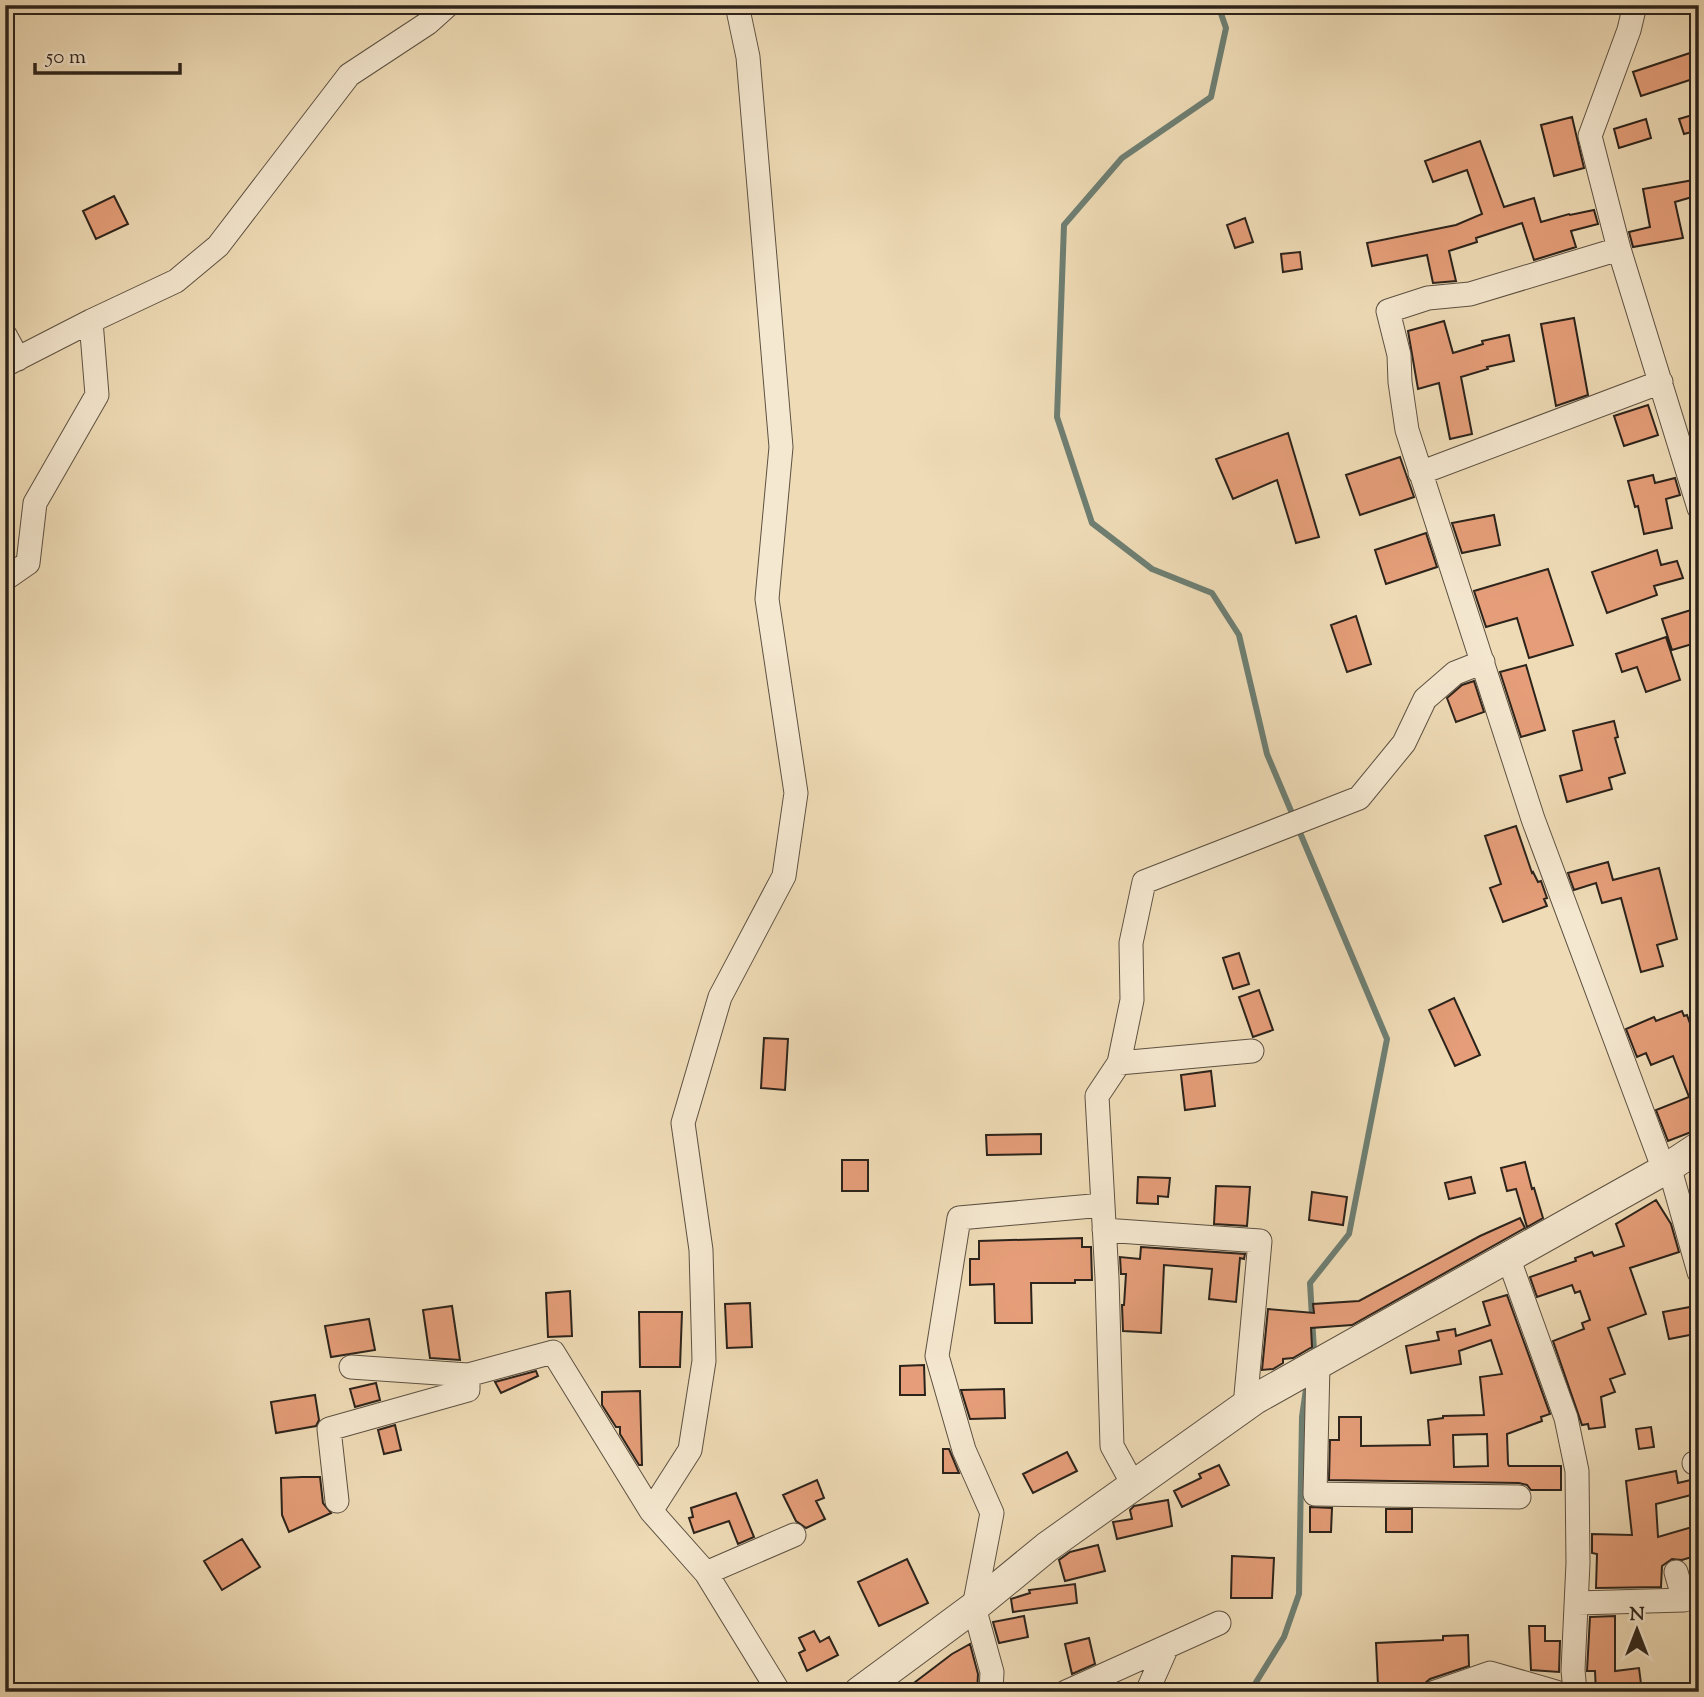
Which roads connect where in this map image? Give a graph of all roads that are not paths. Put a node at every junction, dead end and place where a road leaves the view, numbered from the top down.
1 (447, 5) edge
2 (737, 5) edge
3 (1635, 5) edge
4 (1619, 249) junction
5 (92, 321) junction
6 (5, 335) edge
7 (12, 362) edge
8 (1661, 382) junction
9 (1692, 465) edge
10 (1420, 473) junction
11 (1699, 508) edge
12 (5, 579) edge
13 (1483, 662) junction
14 (1252, 1051) dead end
15 (1119, 1063) junction
16 (1699, 1147) edge
17 (1666, 1168) junction
18 (1103, 1205) junction
19 (1104, 1230) junction
20 (1508, 1257) junction
21 (1699, 1272) edge
22 (1318, 1364) junction
23 (351, 1367) dead end
24 (468, 1375) junction
25 (1245, 1406) junction
26 (1133, 1486) junction
27 (1519, 1497) dead end
28 (337, 1502) dead end
29 (651, 1511) junction
30 (794, 1535) dead end
31 (706, 1573) junction
32 (1676, 1573) dead end
33 (1577, 1603) junction
34 (974, 1607) junction
35 (1219, 1623) dead end
36 (1166, 1649) junction
37 (779, 1692) edge
38 (859, 1692) edge
39 (992, 1692) edge
40 (1066, 1692) edge
41 (1147, 1692) edge
42 (1435, 1692) edge
43 (1556, 1692) edge
44 (1575, 1692) edge

1 - 5 street
2 - 29 street
3 - 4 street
4 - 8 street
4 - 10 street
5 - 7 street
5 - 12 street
6 - 7 street
8 - 9 street
8 - 10 street
9 - 11 street
10 - 13 street
13 - 15 street
13 - 17 street
14 - 15 street
15 - 18 street
16 - 17 street
17 - 20 street
17 - 21 street
18 - 19 street
18 - 34 street
19 - 25 street
19 - 26 street
20 - 22 street
20 - 33 street
22 - 25 street
22 - 27 street
23 - 24 street
24 - 28 street
24 - 29 street
25 - 26 street
26 - 34 street
29 - 31 street
30 - 31 street
31 - 37 street
32 - 33 street
33 - 44 street
34 - 38 street
34 - 39 street
35 - 36 street
36 - 40 street
36 - 41 street
42 - 43 street

